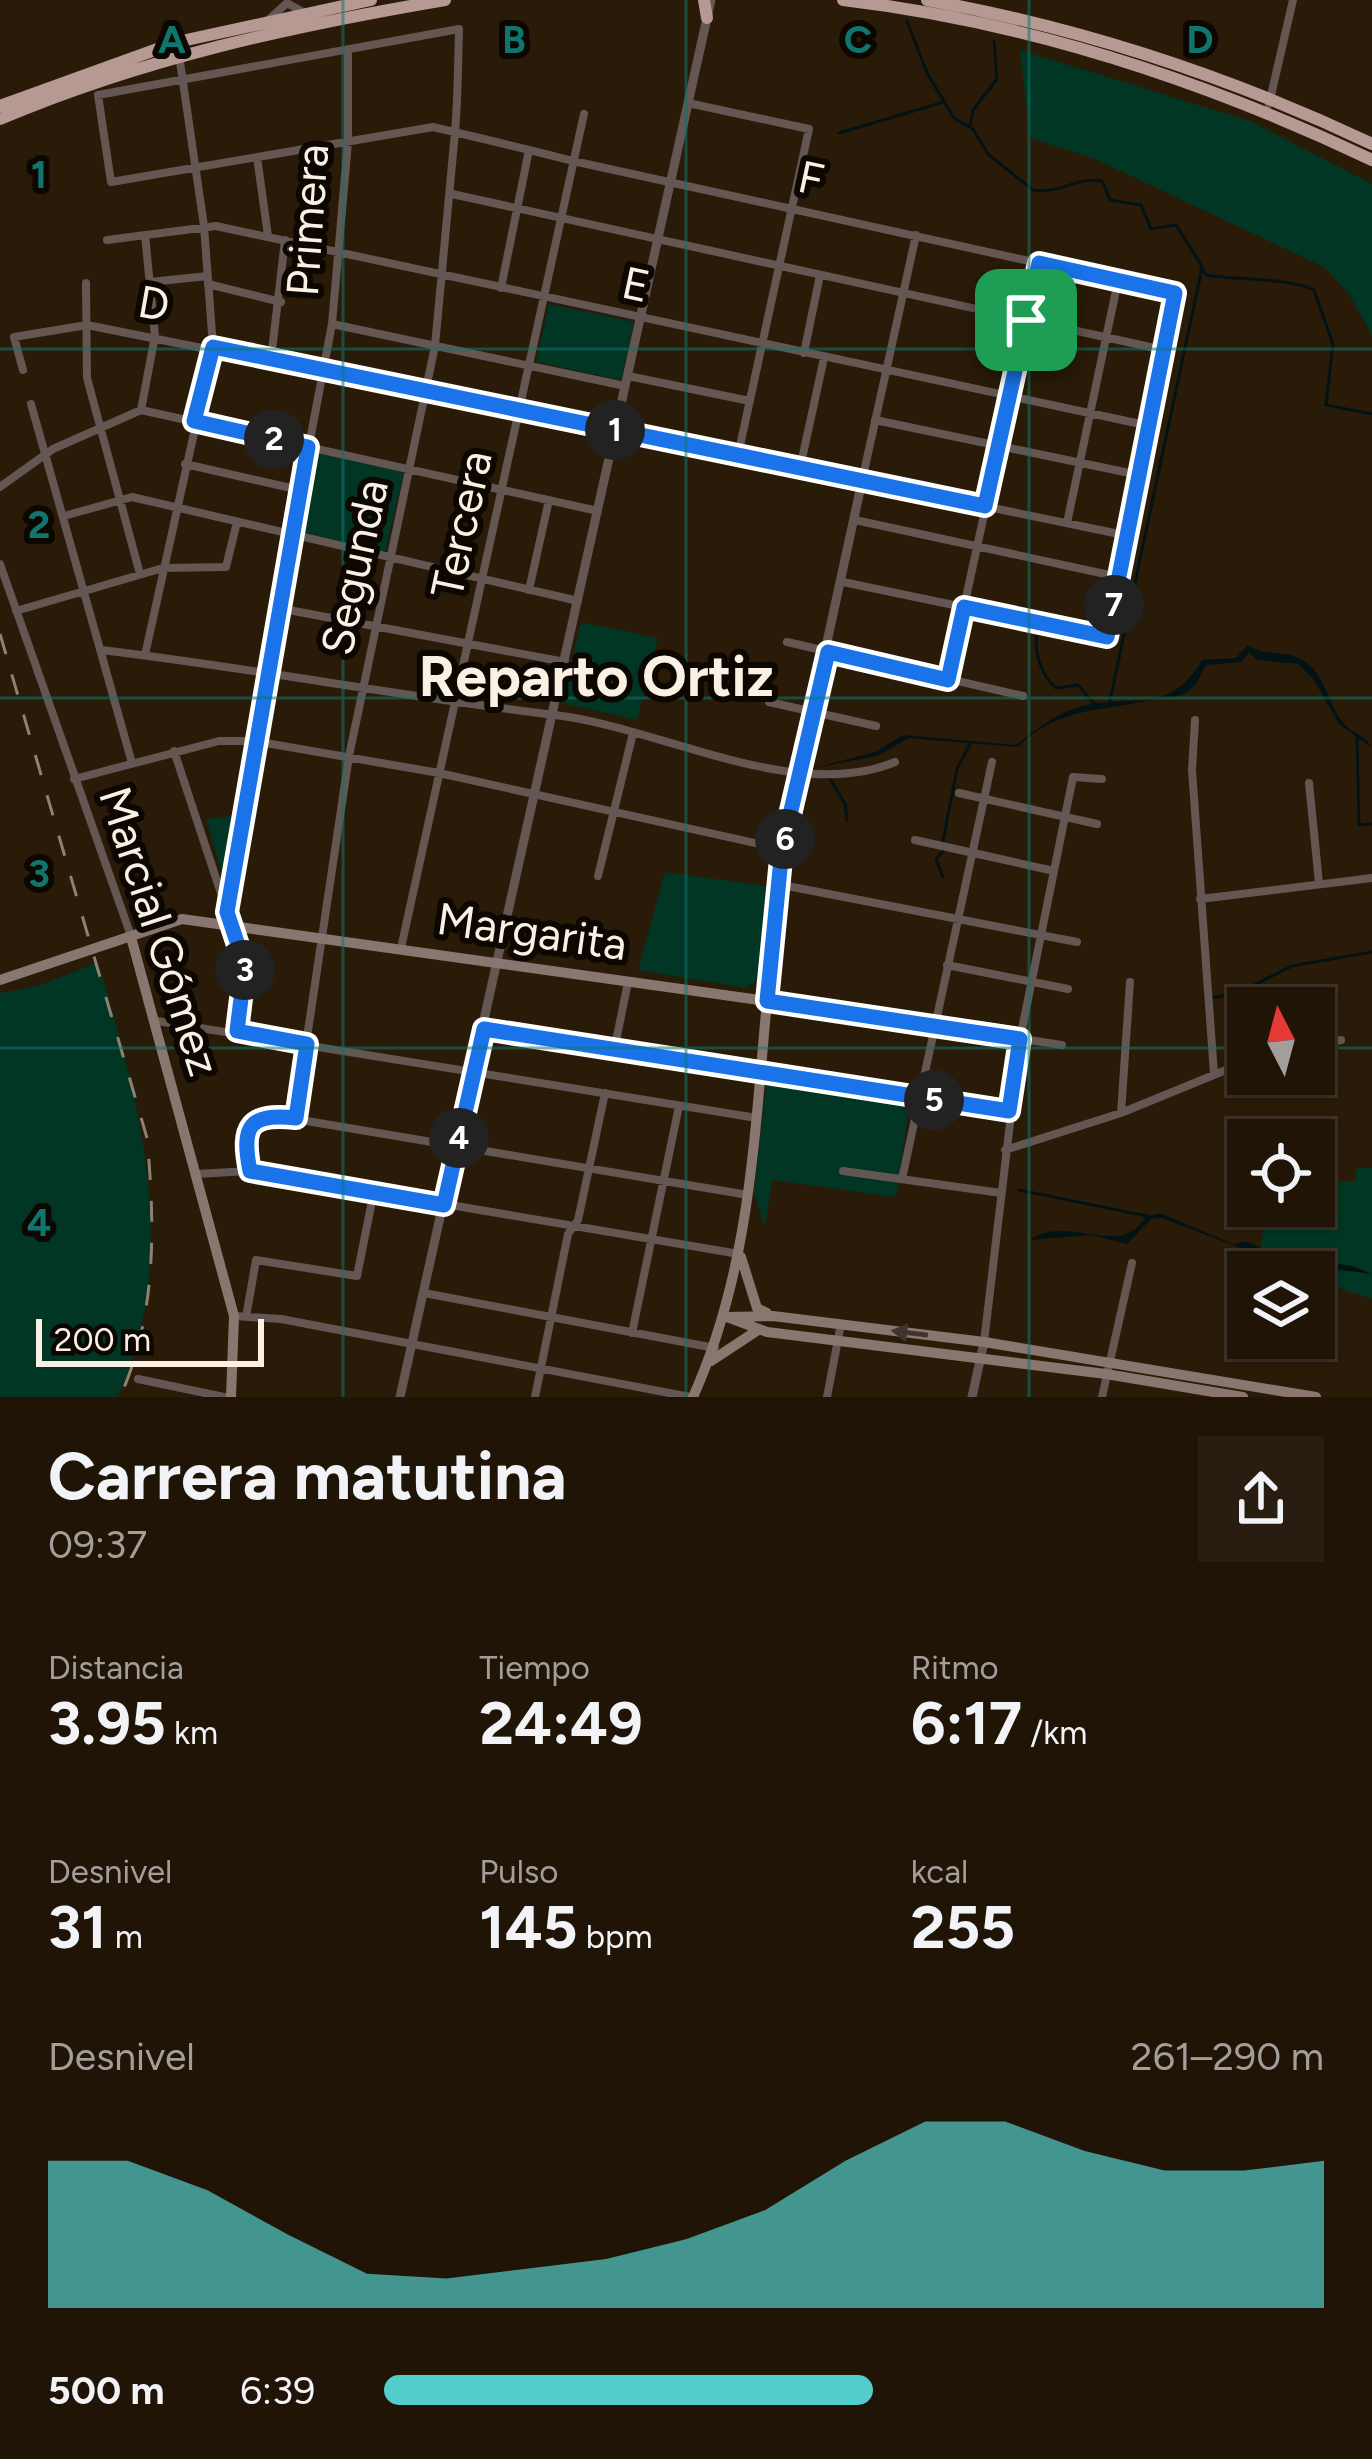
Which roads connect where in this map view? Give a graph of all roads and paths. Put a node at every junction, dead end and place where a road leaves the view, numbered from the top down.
1 (371, 0) edge
2 (445, 0) edge
3 (707, 0) edge
4 (843, 0) edge
5 (927, 0) edge
6 (1293, 0) edge
7 (307, 17) junction
8 (707, 18) joint
9 (265, 26) junction
10 (178, 48) junction
11 (348, 49) junction
12 (182, 79) junction
13 (688, 103) junction
14 (1269, 104) junction
15 (0, 106) edge
16 (584, 114) dead end
17 (0, 119) edge
18 (456, 128) junction
19 (347, 142) junction
20 (1372, 144) edge
21 (529, 150) junction
22 (257, 157) junction
23 (1372, 160) edge
24 (573, 161) junction
25 (196, 167) junction
26 (670, 182) junction
27 (452, 194) junction
28 (792, 208) junction
29 (518, 209) junction
30 (562, 218) junction
31 (204, 226) junction
32 (145, 235) junction
33 (916, 235) junction
34 (268, 236) junction
35 (658, 239) junction
36 (106, 240) dead end
37 (285, 240) junction
38 (338, 251) junction
39 (1039, 263) junction
40 (779, 266) junction
41 (444, 275) junction
42 (820, 275) junction
43 (208, 280) junction
44 (1118, 280) junction
45 (150, 282) junction
46 (86, 283) dead end
47 (501, 288) junction
48 (903, 293) junction
49 (544, 298) junction
50 (281, 302) junction
51 (641, 319) junction
52 (1026, 320) junction
53 (332, 324) junction
54 (87, 325) junction
55 (155, 336) junction
56 (1106, 338) junction
57 (763, 345) junction
58 (435, 346) junction
59 (213, 347) junction
60 (1165, 350) junction
61 (804, 353) junction
62 (824, 358) junction
63 (271, 359) junction
64 (530, 366) junction
65 (23, 370) dead end
66 (323, 370) junction
67 (886, 370) junction
68 (627, 381) junction
69 (425, 391) junction
70 (1010, 397) junction
71 (749, 400) junction
72 (31, 404) dead end
73 (141, 410) junction
74 (520, 411) junction
75 (1090, 414) junction
76 (875, 420) junction
77 (194, 421) junction
78 (1150, 426) junction
79 (99, 428) junction
80 (616, 430) junction
81 (999, 446) junction
82 (308, 447) junction
83 (738, 455) junction
84 (47, 458) junction
85 (1079, 463) junction
86 (184, 464) junction
87 (800, 468) junction
88 (408, 469) junction
89 (1139, 475) junction
90 (862, 481) junction
91 (0, 487) edge
92 (300, 490) junction
93 (502, 490) junction
94 (118, 500) junction
95 (549, 500) junction
96 (985, 506) junction
97 (175, 507) junction
98 (598, 511) junction
99 (64, 516) junction
100 (855, 520) junction
101 (237, 522) junction
102 (1067, 523) junction
103 (292, 535) junction
104 (1129, 536) junction
105 (977, 546) junction
106 (387, 557) junction
107 (0, 564) edge
108 (163, 568) junction
109 (140, 574) junction
110 (1119, 577) junction
111 (483, 579) junction
112 (843, 582) junction
113 (529, 590) junction
114 (84, 591) junction
115 (578, 601) junction
116 (964, 607) junction
117 (278, 608) junction
118 (16, 611) junction
119 (374, 624) junction
120 (469, 640) junction
121 (787, 642) dead end
122 (101, 650) junction
123 (828, 652) junction
124 (145, 655) junction
125 (565, 662) junction
126 (266, 672) junction
127 (948, 680) junction
128 (362, 686) junction
129 (1023, 697) dead end
130 (455, 700) junction
131 (769, 702) dead end
132 (814, 713) junction
133 (554, 715) junction
134 (1195, 720) dead end
135 (877, 726) dead end
136 (633, 733) junction
137 (254, 741) junction
138 (173, 751) junction
139 (349, 756) junction
140 (895, 762) dead end
141 (992, 762) dead end
142 (132, 763) junction
143 (439, 773) junction
144 (801, 774) junction
145 (74, 779) junction
146 (1102, 779) dead end
147 (1309, 783) dead end
148 (958, 793) dead end
149 (536, 794) junction
150 (984, 799) junction
151 (614, 810) junction
152 (1066, 817) junction
153 (1097, 824) dead end
154 (915, 840) dead end
155 (782, 849) junction
156 (972, 853) junction
157 (1054, 871) junction
158 (598, 877) dead end
159 (1372, 878) edge
160 (1319, 883) junction
161 (777, 884) junction
162 (1200, 898) junction
163 (958, 917) junction
164 (229, 918) junction
165 (1041, 935) junction
166 (131, 937) junction
167 (323, 939) junction
168 (1077, 942) dead end
169 (401, 949) junction
170 (499, 962) junction
171 (947, 965) junction
172 (0, 980) edge
173 (628, 980) junction
174 (1031, 981) junction
175 (1130, 982) dead end
176 (1068, 989) dead end
177 (767, 1001) junction
178 (157, 1021) junction
179 (933, 1026) junction
180 (484, 1029) junction
181 (237, 1031) junction
182 (1020, 1039) junction
183 (1341, 1040) dead end
184 (1335, 1041) edge
185 (307, 1044) junction
186 (1063, 1045) dead end
187 (614, 1051) junction
188 (1227, 1069) edge
189 (474, 1072) junction
190 (760, 1073) junction
191 (1214, 1074) junction
192 (605, 1093) junction
193 (919, 1097) junction
194 (679, 1106) junction
195 (1009, 1111) junction
196 (1121, 1113) junction
197 (296, 1118) junction
198 (757, 1118) junction
199 (457, 1146) junction
200 (1005, 1150) junction
201 (589, 1168) junction
202 (250, 1171) junction
203 (843, 1171) dead end
204 (196, 1174) junction
205 (902, 1179) junction
206 (663, 1182) junction
207 (374, 1191) junction
208 (1001, 1192) junction
209 (748, 1196) junction
210 (444, 1205) junction
211 (572, 1227) junction
212 (651, 1240) junction
213 (740, 1254) junction
214 (1132, 1262) dead end
215 (424, 1293) junction
216 (240, 1316) junction
217 (772, 1316) junction
218 (551, 1317) junction
219 (727, 1317) junction
220 (842, 1324) junction
221 (758, 1330) junction
222 (632, 1333) junction
223 (838, 1340) junction
224 (412, 1342) junction
225 (984, 1342) junction
226 (715, 1348) junction
227 (981, 1358) junction
228 (708, 1363) junction
229 (1107, 1367) junction
230 (541, 1368) junction
231 (138, 1379) dead end
232 (168, 1386) junction
233 (1241, 1394) edge
234 (1309, 1396) edge
235 (165, 1397) edge
236 (228, 1397) edge
237 (400, 1397) edge
238 (536, 1397) edge
239 (692, 1397) edge
240 (827, 1397) edge
241 (972, 1397) edge
242 (1102, 1397) edge

1 - 7 highway
2 - 7 highway
3 - 8 highway
4 - 14 highway
5 - 14 highway
6 - 14 street
7 - 9 highway
7 - 9 street
8 - 13 street
9 - 10 highway
10 - 12 street
10 - 15 highway
10 - 17 highway
11 - 12 street
11 - 18 street, Segunda
11 - 19 street, Primera
12 - 25 street
12 - 25 street, F
13 - 26 street
13 - 28 street
14 - 20 highway
14 - 23 highway
16 - 24 street, Tercera
18 - 19 street, F
18 - 21 street, F
18 - 27 street, Segunda
19 - 22 street, F
19 - 38 street, Primera
21 - 24 street, F
21 - 29 street
22 - 25 street, F
22 - 34 street
24 - 26 street, F
24 - 30 street, Tercera
25 - 31 street
26 - 28 street, F
26 - 35 street
27 - 29 street
27 - 41 street, Segunda
28 - 33 street, F
28 - 40 street
29 - 30 street
29 - 47 street
30 - 35 street
30 - 49 street, Tercera
31 - 32 street, E
31 - 34 street, E
31 - 43 street
32 - 36 street, E
32 - 45 street
33 - 39 street, F
33 - 48 street
34 - 37 street, E
35 - 40 street
35 - 51 street
37 - 38 street, E
37 - 50 street
38 - 41 street, E
38 - 53 street, Primera
39 - 44 street, F
39 - 52 street
40 - 42 street
40 - 57 street
41 - 47 street, E
41 - 58 street, Segunda
42 - 48 street
42 - 61 street
43 - 45 street
43 - 50 street
43 - 59 street
44 - 56 street
44 - 60 street, F
45 - 55 street
46 - 54 street
47 - 49 street, E
48 - 52 street
48 - 67 street
49 - 51 street, E
49 - 64 street, Tercera
50 - 63 street
51 - 57 street, E
51 - 68 street
52 - 56 street
52 - 70 street
53 - 58 street
53 - 66 street, Primera
54 - 55 street, D
54 - 65 street, D
54 - 79 street
55 - 59 street, D
55 - 73 street
56 - 60 street
56 - 75 street
57 - 61 street, E
57 - 71 street
58 - 64 street
58 - 69 street, Segunda
59 - 63 street, D
59 - 77 street
60 - 78 street
61 - 62 street, E
62 - 67 street, E
62 - 87 street
63 - 66 street, D
64 - 68 street
64 - 74 street, Tercera
66 - 69 street, D
66 - 82 street, Primera
67 - 70 street, E
67 - 76 street
68 - 71 street
68 - 80 street
69 - 74 street, D
69 - 88 street, Segunda
70 - 75 street, E
70 - 81 street
71 - 83 street
72 - 84 street
73 - 77 street
73 - 79 street
74 - 80 street, D
74 - 93 street, Tercera
75 - 78 street, E
75 - 85 street
76 - 81 street
76 - 90 street
77 - 82 street
77 - 86 street
78 - 89 street
79 - 84 street
79 - 94 street
80 - 83 street, D
80 - 98 street
81 - 85 street
81 - 96 street
82 - 88 street
82 - 92 street, Primera
83 - 87 street, D
84 - 91 street
84 - 99 street
85 - 89 street
85 - 102 street
86 - 92 street
86 - 97 street
87 - 90 street, D
88 - 93 street
88 - 106 street, Segunda
89 - 104 street
90 - 96 street, D
90 - 100 street
92 - 103 street, Primera
93 - 95 street
93 - 111 street, Tercera
94 - 97 street
94 - 99 street
94 - 109 street
95 - 98 street
95 - 113 street
96 - 102 street, D
96 - 105 street
97 - 101 street
97 - 108 street
98 - 115 street
99 - 114 street
100 - 105 street
100 - 112 street
101 - 103 street
101 - 108 street
102 - 104 street, D
103 - 106 street
103 - 117 street, Primera
104 - 110 street
105 - 110 street
105 - 116 street
106 - 111 street
106 - 119 street, Segunda
107 - 118 street, Marcial Gómez
108 - 109 street
108 - 124 street
109 - 114 street
110 - 116 street
111 - 113 street
111 - 120 street, Tercera
112 - 116 street
112 - 123 street
113 - 115 street
114 - 118 street
114 - 122 street
115 - 125 street
116 - 127 street
117 - 119 street
117 - 126 street, Primera
118 - 145 street, Marcial Gómez
119 - 120 street
119 - 128 street, Segunda
120 - 125 street
120 - 130 street, Tercera
121 - 123 street
122 - 124 street
122 - 142 street
123 - 127 street
123 - 132 street
124 - 126 street
125 - 133 street
126 - 128 street
126 - 137 street, Primera
127 - 129 street
128 - 130 street
128 - 139 street, Segunda
130 - 133 street
130 - 143 street, Tercera
131 - 132 street
132 - 135 street
132 - 144 street
133 - 136 street
133 - 149 street
134 - 162 street
136 - 144 street
136 - 151 street
137 - 138 street
137 - 139 street
137 - 164 street, Primera
138 - 142 street
138 - 164 street
139 - 143 street
139 - 167 street, Segunda
140 - 144 street
141 - 150 street
142 - 145 street
143 - 149 street
143 - 169 street, Tercera
144 - 155 street
145 - 166 street, Marcial Gómez
146 - 152 street
147 - 160 street
148 - 150 street
149 - 151 street
149 - 170 street
150 - 152 street
150 - 156 street
151 - 155 street
151 - 158 street
152 - 153 street
152 - 157 street
154 - 156 street
155 - 161 street
156 - 157 street
156 - 163 street
157 - 165 street
159 - 160 street
160 - 162 street
161 - 163 street
161 - 177 street
162 - 191 street
163 - 165 street
163 - 171 street
164 - 166 main road, Margarita
164 - 167 main road, Margarita
164 - 181 street, Primera
165 - 168 street
165 - 174 street
166 - 172 main road, Margarita
166 - 178 main road, Marcial Gómez
167 - 169 main road, Margarita
167 - 185 street, Segunda
169 - 170 main road, Margarita
170 - 173 main road, Margarita
170 - 180 street
171 - 174 street
171 - 179 street
173 - 177 main road, Margarita
173 - 187 street
174 - 176 street
174 - 182 street
175 - 196 street
177 - 179 street, Margarita
177 - 190 main road
178 - 181 street
178 - 204 main road, Marcial Gómez
179 - 182 street, Margarita
179 - 193 street
180 - 187 street
180 - 189 street
181 - 185 street
182 - 186 street, Margarita
182 - 195 street
183 - 184 street
185 - 189 street
185 - 197 street, Segunda
187 - 190 street
188 - 191 street
189 - 192 street
189 - 199 street
190 - 193 street
190 - 198 main road
191 - 196 street
192 - 194 street
192 - 201 street
193 - 195 street
193 - 205 street
194 - 198 street
194 - 206 street
195 - 200 street
196 - 200 street
197 - 199 street
197 - 202 street
198 - 209 main road
199 - 201 street
199 - 210 street
200 - 208 street
201 - 206 street
201 - 211 street
202 - 204 street
202 - 207 street
203 - 205 street
204 - 216 main road, Marcial Gómez
205 - 208 street
206 - 209 street
206 - 212 street
207 - 210 street
207 - 216 street
208 - 225 street
209 - 213 main road
210 - 211 street
210 - 215 street
211 - 212 street
211 - 218 street
212 - 213 street
212 - 222 street
213 - 217 main road
213 - 219 main road
214 - 229 street
215 - 218 street
215 - 224 street
216 - 224 street
216 - 236 main road, Marcial Gómez
217 - 219 main road
217 - 220 main road
218 - 222 street
218 - 230 street
219 - 221 main road
219 - 226 main road
220 - 223 street
225 -> 220 main road
221 - 223 main road
221 - 228 main road
222 - 226 street
223 - 227 main road
223 - 240 street
224 - 230 street
224 - 237 street
225 - 227 street
225 - 229 main road
226 - 228 main road
227 - 229 main road
227 - 241 street
228 - 239 main road
229 - 233 main road
229 - 242 street
230 - 238 street
230 - 239 street
231 - 232 street
232 - 235 street
232 - 236 street
233 - 234 main road

